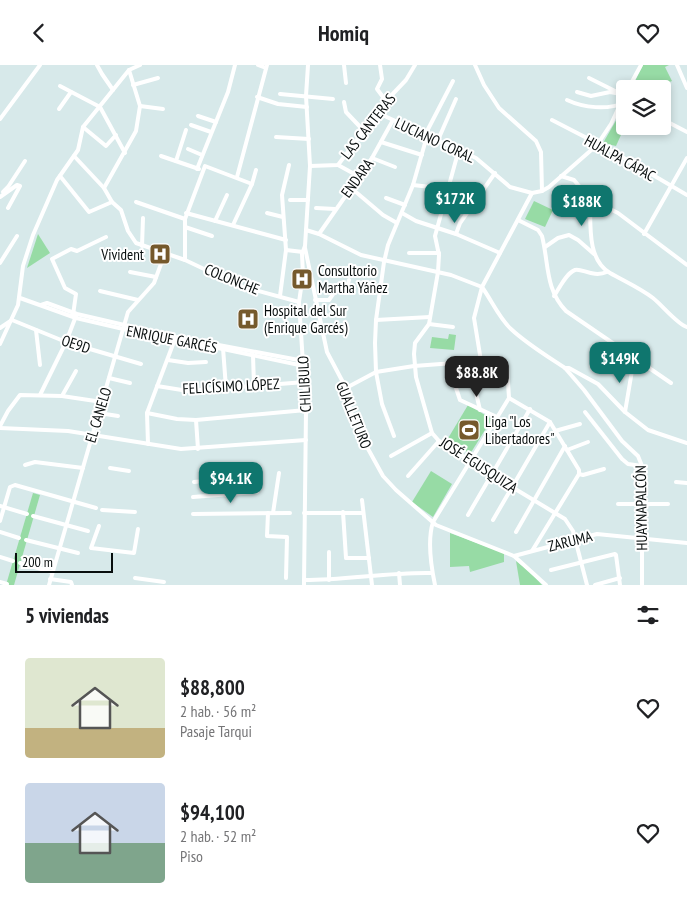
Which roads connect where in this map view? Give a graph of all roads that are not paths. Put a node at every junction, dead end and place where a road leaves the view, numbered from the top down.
1 (40, 65) edge
2 (98, 65) edge
3 (140, 65) edge
4 (235, 65) edge
5 (258, 65) edge
6 (308, 65) edge
7 (344, 65) edge
8 (380, 65) edge
9 (414, 65) edge
10 (475, 65) edge
11 (641, 65) edge
12 (677, 65) edge
13 (267, 66) edge
14 (129, 70) junction
15 (158, 78) dead end
16 (589, 78) dead end
17 (633, 80) edge
18 (453, 81) dead end
19 (346, 83) dead end
20 (133, 85) junction
21 (60, 86) dead end
22 (687, 88) edge
23 (114, 90) junction
24 (616, 91) edge
25 (71, 92) junction
26 (577, 92) dead end
27 (616, 93) edge
28 (280, 94) dead end
29 (306, 96) junction
30 (258, 97) junction
31 (333, 99) dead end
32 (456, 99) dead end
33 (567, 100) dead end
34 (386, 101) junction
35 (344, 102) dead end
36 (616, 105) edge
37 (140, 106) junction
38 (100, 107) junction
39 (307, 107) junction
40 (59, 109) dead end
41 (163, 109) dead end
42 (378, 113) junction
43 (616, 114) edge
44 (198, 116) dead end
45 (0, 119) edge
46 (393, 120) junction
47 (552, 120) dead end
48 (216, 122) junction
49 (671, 124) edge
50 (191, 125) dead end
51 (83, 127) junction
52 (186, 130) dead end
53 (364, 131) junction
54 (687, 132) edge
55 (211, 133) junction
56 (116, 135) junction
57 (426, 135) junction
58 (276, 137) dead end
59 (308, 139) junction
60 (438, 141) junction
61 (381, 142) junction
62 (597, 145) junction
63 (188, 149) dead end
64 (459, 149) junction
65 (125, 153) junction
66 (202, 155) junction
67 (422, 155) junction
68 (74, 156) junction
69 (161, 156) dead end
70 (372, 158) junction
71 (687, 158) edge
72 (24, 161) dead end
73 (176, 161) junction
74 (289, 165) dead end
75 (338, 165) junction
76 (310, 166) junction
77 (396, 167) dead end
78 (197, 169) junction
79 (256, 170) dead end
80 (203, 171) junction
81 (494, 173) junction
82 (358, 176) junction
83 (561, 176) junction
84 (60, 177) junction
85 (237, 177) junction
86 (252, 183) junction
87 (413, 185) junction
88 (350, 187) junction
89 (670, 187) junction
90 (104, 188) junction
91 (448, 189) junction
92 (542, 191) junction
93 (532, 193) junction
94 (227, 195) dead end
95 (687, 195) edge
96 (0, 196) edge
97 (386, 198) dead end
98 (308, 199) junction
99 (590, 199) junction
100 (290, 200) dead end
101 (112, 202) junction
102 (136, 202) dead end
103 (405, 205) junction
104 (8, 208) dead end
105 (316, 208) dead end
106 (335, 209) junction
107 (186, 213) junction
108 (267, 213) dead end
109 (402, 213) junction
110 (284, 217) junction
111 (143, 218) dead end
112 (185, 219) junction
113 (518, 220) junction
114 (215, 221) junction
115 (396, 223) junction
116 (233, 225) junction
117 (185, 227) junction
118 (437, 227) junction
119 (306, 231) junction
120 (318, 234) junction
121 (456, 234) junction
122 (644, 234) junction
123 (17, 235) dead end
124 (106, 237) dead end
125 (212, 237) dead end
126 (286, 240) junction
127 (142, 246) junction
128 (305, 246) junction
129 (545, 247) junction
130 (286, 250) junction
131 (303, 252) junction
132 (165, 253) junction
133 (409, 253) dead end
134 (439, 253) junction
135 (500, 253) junction
136 (594, 254) junction
137 (185, 259) junction
138 (384, 261) junction
139 (0, 263) edge
140 (687, 265) edge
141 (130, 272) dead end
142 (438, 272) junction
143 (607, 272) junction
144 (156, 277) junction
145 (349, 280) dead end
146 (482, 287) junction
147 (100, 291) dead end
148 (280, 296) junction
149 (554, 296) junction
150 (20, 298) junction
151 (138, 300) junction
152 (315, 300) junction
153 (299, 302) junction
154 (74, 315) junction
155 (430, 317) junction
156 (12, 320) junction
157 (376, 320) junction
158 (429, 323) junction
159 (124, 327) junction
160 (453, 327) dead end
161 (687, 327) edge
162 (0, 328) edge
163 (36, 330) junction
164 (175, 339) junction
165 (66, 342) junction
166 (0, 344) edge
167 (223, 347) junction
168 (252, 354) junction
169 (115, 357) junction
170 (634, 359) junction
171 (168, 360) junction
172 (206, 362) dead end
173 (471, 362) junction
174 (304, 363) junction
175 (141, 364) dead end
176 (40, 365) dead end
177 (414, 366) junction
178 (565, 368) junction
179 (76, 371) dead end
180 (376, 372) junction
181 (490, 374) dead end
182 (110, 377) junction
183 (305, 382) junction
184 (454, 382) dead end
185 (130, 383) dead end
186 (671, 383) dead end
187 (157, 386) junction
188 (254, 386) junction
189 (226, 388) junction
190 (346, 388) junction
191 (40, 395) junction
192 (62, 395) junction
193 (508, 398) junction
194 (102, 402) junction
195 (530, 409) junction
196 (480, 410) junction
197 (306, 411) junction
198 (585, 412) dead end
199 (625, 412) junction
200 (99, 413) junction
201 (147, 413) junction
202 (118, 416) dead end
203 (497, 417) junction
204 (196, 420) junction
205 (550, 422) junction
206 (580, 424) dead end
207 (0, 427) edge
208 (555, 431) junction
209 (432, 433) junction
210 (92, 435) junction
211 (394, 436) dead end
212 (306, 440) junction
213 (438, 441) junction
214 (588, 442) dead end
215 (687, 443) edge
216 (148, 444) junction
217 (566, 448) junction
218 (198, 449) junction
219 (391, 456) dead end
220 (470, 461) junction
221 (25, 465) dead end
222 (223, 467) dead end
223 (642, 467) junction
224 (83, 468) junction
225 (110, 468) dead end
226 (604, 469) dead end
227 (129, 471) dead end
228 (279, 473) dead end
229 (579, 474) junction
230 (492, 475) junction
231 (257, 476) dead end
232 (408, 476) dead end
233 (194, 482) dead end
234 (676, 482) dead end
235 (687, 483) edge
236 (512, 487) junction
237 (257, 493) dead end
238 (226, 495) junction
239 (194, 497) dead end
240 (533, 499) junction
241 (362, 500) dead end
242 (73, 501) junction
243 (618, 504) dead end
244 (642, 504) junction
245 (668, 504) dead end
246 (2, 507) edge
247 (96, 508) dead end
248 (102, 510) dead end
249 (135, 512) dead end
250 (343, 512) junction
251 (555, 512) junction
252 (268, 513) junction
253 (273, 513) junction
254 (290, 513) dead end
255 (304, 513) junction
256 (363, 513) junction
257 (27, 514) dead end
258 (193, 514) dead end
259 (468, 515) dead end
260 (33, 516) dead end
261 (493, 520) dead end
262 (0, 521) edge
263 (433, 522) junction
264 (66, 525) junction
265 (99, 526) dead end
266 (138, 529) dead end
267 (88, 531) dead end
268 (0, 532) edge
269 (516, 532) dead end
270 (19, 538) dead end
271 (642, 538) junction
272 (576, 539) junction
273 (26, 540) dead end
274 (687, 543) edge
275 (59, 548) junction
276 (532, 551) junction
277 (329, 552) dead end
278 (78, 553) dead end
279 (514, 556) junction
280 (0, 557) edge
281 (368, 558) junction
282 (13, 561) dead end
283 (20, 563) dead end
284 (582, 563) junction
285 (551, 571) dead end
286 (52, 572) junction
287 (399, 573) junction
288 (432, 573) junction
289 (371, 576) junction
290 (135, 578) dead end
291 (286, 578) dead end
292 (620, 578) junction
293 (50, 579) junction
294 (329, 580) junction
295 (0, 582) edge
296 (164, 582) dead end
297 (304, 583) edge
298 (6, 584) edge
299 (49, 585) edge
300 (72, 585) edge
301 (372, 585) edge
302 (400, 585) edge
303 (435, 585) edge
304 (546, 585) edge
305 (587, 585) edge
306 (595, 585) edge
307 (620, 585) edge
308 (642, 585) edge

1 - 45 street
2 - 23 street
3 - 14 street
4 - 48 street
5 - 13 street
6 - 29 street, CHILIBULO
7 - 19 street
8 - 34 street
9 - 34 street, LAS CANTERAS
10 - 92 street
11 - 17 street
12 - 22 street
13 - 30 street
14 - 20 street
14 - 23 street
15 - 20 street
16 - 24 street
18 - 57 street
20 - 37 street
21 - 25 street
23 - 38 street
25 - 38 street
25 - 40 street
26 - 27 street
28 - 29 street
29 - 31 street
29 - 39 street, CHILIBULO
30 - 39 street
30 - 85 street
32 - 60 street
33 - 36 street
34 - 42 street, LAS CANTERAS
35 - 53 street
37 - 41 street
37 - 65 street
38 - 51 street
38 - 56 street
39 - 59 street, CHILIBULO
42 - 46 street, LUCIANO CORAL
42 - 53 street, LAS CANTERAS
43 - 62 street, LUCIANO CORAL
44 - 48 street
46 - 57 street, LUCIANO CORAL
46 - 61 street, ENDARA
47 - 62 street, HUALPA CÁPAC
48 - 55 street
49 - 54 street
50 - 55 street
51 - 56 street
51 - 68 street
52 - 73 street
53 - 75 street, LAS CANTERAS
55 - 66 street
56 - 65 street
57 - 60 street, LUCIANO CORAL
57 - 67 street
58 - 59 street
59 - 76 street, CHILIBULO
60 - 64 street, LUCIANO CORAL
61 - 67 street
61 - 70 street, ENDARA
62 - 83 street, LUCIANO CORAL
62 - 89 street, HUALPA CÁPAC
63 - 66 street
64 - 81 street, LUCIANO CORAL
64 - 91 street, JOSÉ EGUSQUIZA
65 - 90 street
66 - 78 street
67 - 87 street
68 - 84 street
68 - 90 street
69 - 73 street
70 - 77 street
70 - 82 street, ENDARA
71 - 89 street
72 - 96 street
73 - 78 street
74 - 110 street
75 - 76 street, LAS CANTERAS
75 - 82 street
76 - 98 street, CHILIBULO
78 - 80 street
79 - 86 street
80 - 85 street
80 - 107 street
81 - 93 street, LUCIANO CORAL
81 - 121 street
82 - 88 street, ENDARA
83 - 92 street, LUCIANO CORAL
83 - 99 street
84 - 101 street
84 - 150 street
85 - 86 street
86 - 116 street
87 - 91 street
87 - 103 street
88 - 106 street, ENDARA
88 - 115 street
89 - 95 street, HUALPA CÁPAC
89 - 122 street
90 - 101 street
91 - 118 street, JOSÉ EGUSQUIZA
92 - 93 street, LUCIANO CORAL
93 - 113 street
94 - 114 street
96 - 104 street
97 - 103 street
98 - 100 street
98 - 119 street, CHILIBULO
99 - 122 street
99 - 136 street
101 - 127 street
102 - 112 street
103 - 109 street
105 - 106 street
106 - 120 street, ENDARA
107 - 112 street
107 - 114 street
108 - 110 street
109 - 115 street
109 - 118 street
110 - 126 street
111 - 127 street
112 - 117 street
113 - 129 street
113 - 135 street
114 - 116 street
115 - 138 street
116 - 126 street
117 - 125 street
117 - 137 street
118 - 121 street
118 - 134 street, JOSÉ EGUSQUIZA
119 - 120 street
119 - 128 street, CHILIBULO
120 - 138 street
121 - 135 street
122 - 140 street
123 - 139 street
124 - 154 street
126 - 130 street
127 - 132 street, COLONCHE
128 - 131 street, CHILIBULO
128 - 152 street, GUALLETURO
129 - 136 street
129 - 149 street
130 - 131 street
130 - 148 street
131 - 153 street, CHILIBULO
132 - 137 street, COLONCHE
132 - 144 street, EL CANELO
133 - 134 street
134 - 142 street, JOSÉ EGUSQUIZA
135 - 146 street
136 - 143 street
137 - 148 street, COLONCHE
138 - 142 street
138 - 157 street
141 - 144 street
142 - 146 street
142 - 155 street, JOSÉ EGUSQUIZA
143 - 149 street
143 - 161 street
144 - 151 street, EL CANELO
145 - 152 street
146 - 173 street
146 - 178 street
147 - 151 street
148 - 153 street, COLONCHE
149 - 170 street
150 - 154 street, ENRIQUE GARCÉS
150 - 156 street
151 - 159 street, EL CANELO
152 - 190 street, GUALLETURO
153 - 174 street, CHILIBULO
154 - 159 street, ENRIQUE GARCÉS
154 - 165 street
155 - 157 street
155 - 158 street, JOSÉ EGUSQUIZA
156 - 162 street
156 - 163 street, OE9D
156 - 166 street
157 - 180 street
158 - 160 street
158 - 177 street, JOSÉ EGUSQUIZA
159 - 164 street, ENRIQUE GARCÉS
159 - 169 street, EL CANELO
163 - 165 street, OE9D
163 - 176 street
164 - 167 street, ENRIQUE GARCÉS
164 - 171 street
165 - 169 street, OE9D
165 - 191 street
167 - 168 street, ENRIQUE GARCÉS
167 - 189 street
168 - 174 street, ENRIQUE GARCÉS
168 - 188 street
169 - 175 street, OE9D
169 - 182 street, EL CANELO
170 - 186 street
170 - 199 street
171 - 172 street
171 - 187 street
173 - 177 street
173 - 196 street
174 - 183 street, CHILIBULO
177 - 180 street
177 - 209 street, JOSÉ EGUSQUIZA
178 - 199 street
178 - 223 street, HUAYNAPALCÓN
179 - 192 street
180 - 190 street
180 - 211 street
181 - 193 street
182 - 185 street
182 - 194 street, EL CANELO
183 - 188 street, FELICÍSIMO LÓPEZ
183 - 197 street, CHILIBULO
184 - 196 street
187 - 189 street, FELICÍSIMO LÓPEZ
187 - 201 street
188 - 189 street, FELICÍSIMO LÓPEZ
190 - 263 street, GUALLETURO
191 - 192 street
191 - 207 street
192 - 194 street
193 - 195 street
193 - 203 street
194 - 200 street, EL CANELO
195 - 205 street
195 - 230 street
196 - 203 street
197 - 204 street
197 - 212 street, CHILIBULO
198 - 223 street
199 - 215 street
200 - 202 street
200 - 210 street, EL CANELO
201 - 204 street
201 - 216 street
203 - 220 street
204 - 218 street
205 - 208 street
205 - 236 street
206 - 208 street
207 - 210 street
208 - 217 street
209 - 213 street, JOSÉ EGUSQUIZA
209 - 219 street
210 - 216 street
210 - 224 street, EL CANELO
212 - 218 street
212 - 255 street, CHILIBULO
213 - 220 street, JOSÉ EGUSQUIZA
213 - 232 street
214 - 217 street
216 - 218 street
217 - 229 street
217 - 240 street
220 - 230 street, JOSÉ EGUSQUIZA
220 - 263 street
221 - 224 street
222 - 238 street
223 - 244 street, HUAYNAPALCÓN
224 - 242 street, EL CANELO
225 - 227 street
226 - 229 street
228 - 253 street
229 - 251 street
230 - 236 street, JOSÉ EGUSQUIZA
230 - 259 street
231 - 233 street
234 - 235 street
236 - 240 street, JOSÉ EGUSQUIZA
236 - 261 street
237 - 238 street
238 - 239 street
240 - 251 street, JOSÉ EGUSQUIZA
240 - 269 street
241 - 256 street
242 - 246 street
242 - 247 street
242 - 264 street, EL CANELO
243 - 244 street
244 - 245 street
244 - 271 street, HUAYNAPALCÓN
246 - 257 street
246 - 262 street
248 - 249 street
250 - 255 street
250 - 256 street
250 - 281 street
251 - 272 street, JOSÉ EGUSQUIZA
251 - 276 street
252 - 253 street
252 - 258 street
252 - 291 street
253 - 254 street
255 - 297 street, CHILIBULO
256 - 281 street
260 - 264 street
263 - 279 street, GUALLETURO
263 - 288 street
264 - 267 street
264 - 275 street, EL CANELO
265 - 266 street
268 - 270 street
271 - 272 street, ZARUMA
271 - 274 street, ZARUMA
271 - 308 street, HUAYNAPALCÓN
272 - 276 street, ZARUMA
272 - 284 street, JOSÉ EGUSQUIZA
273 - 275 street
275 - 278 street
275 - 286 street, EL CANELO
276 - 279 street, ZARUMA
277 - 294 street
279 - 304 street, GUALLETURO
280 - 282 street
281 - 289 street
283 - 286 street
284 - 285 street
284 - 292 street
284 - 305 street, JOSÉ EGUSQUIZA
286 - 293 street, EL CANELO
287 - 288 street
287 - 289 street
287 - 302 street
288 - 303 street
289 - 294 street
289 - 301 street
290 - 296 street
292 - 306 street
292 - 307 street
293 - 299 street, EL CANELO
293 - 300 street
294 - 297 street
295 - 298 street

